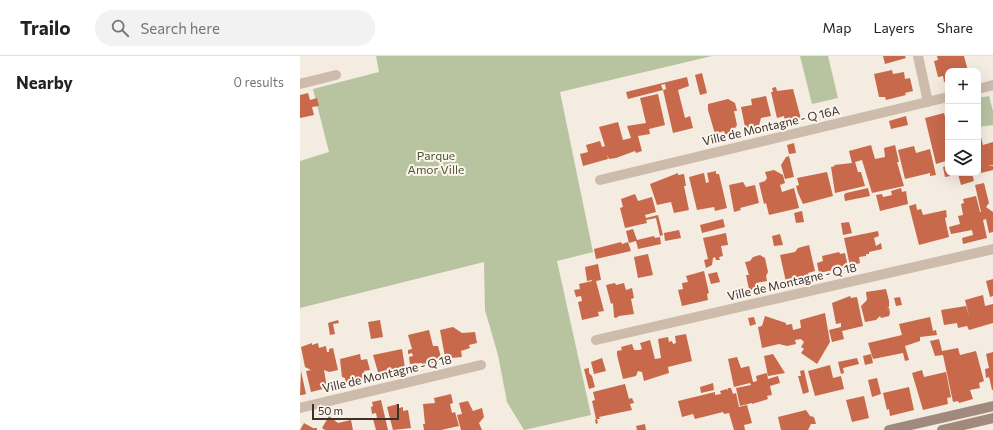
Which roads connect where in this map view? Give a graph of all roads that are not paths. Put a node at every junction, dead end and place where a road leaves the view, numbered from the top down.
1 (918, 56) edge
2 (336, 75) dead end
3 (300, 84) edge
4 (993, 85) edge
5 (981, 88) edge
6 (945, 98) edge
7 (928, 102) junction
8 (600, 180) dead end
9 (993, 248) edge
10 (596, 340) dead end
11 (480, 365) dead end
12 (993, 406) edge
13 (300, 408) edge
14 (993, 418) edge
15 (890, 430) edge
16 (942, 430) edge

1 - 7 street
2 - 3 street
4 - 5 street
6 - 7 street, Ville de Montagne - Q 16A
7 - 8 street, Ville de Montagne - Q 16A
9 - 10 street, Ville de Montagne - Q 18
11 - 13 street, Ville de Montagne - Q 18
12 - 15 street
14 - 16 street

